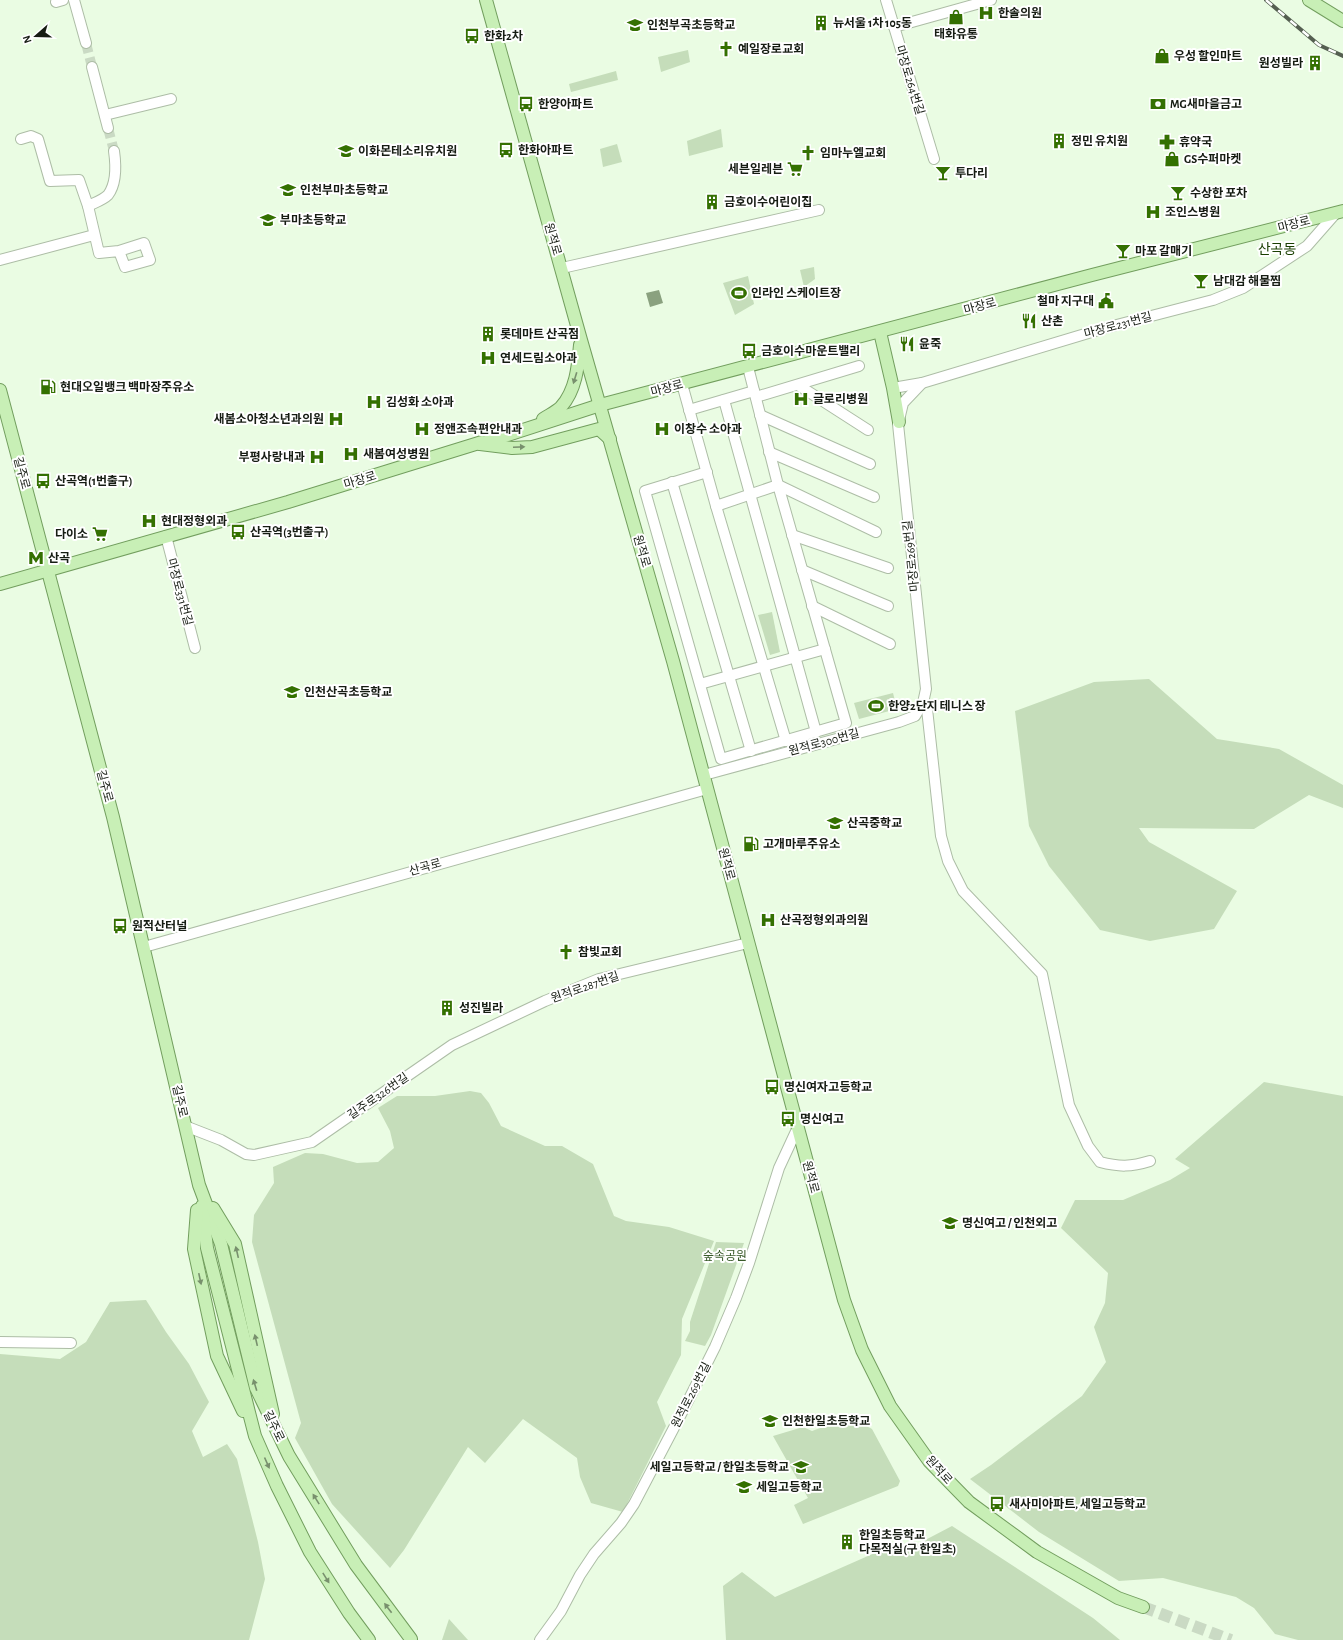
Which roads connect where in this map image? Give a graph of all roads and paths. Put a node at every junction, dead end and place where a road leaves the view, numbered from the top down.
1 (74, 0) edge
2 (486, 0) edge
3 (886, 0) edge
4 (991, 0) edge
5 (1309, 0) edge
6 (1343, 21) edge
7 (894, 27) junction
8 (86, 43) tunnel mouth
9 (92, 67) tunnel mouth
10 (171, 99) dead end
11 (105, 115) junction
12 (108, 128) tunnel mouth
13 (21, 139) dead end
14 (114, 151) tunnel mouth
15 (934, 159) dead end
16 (88, 206) junction
17 (819, 210) dead end
18 (1340, 212) edge
19 (94, 235) junction
20 (119, 250) dead end
21 (0, 260) edge
22 (562, 268) junction
23 (880, 332) junction
24 (581, 340) junction
25 (859, 366) dead end
26 (748, 367) junction
27 (922, 383) junction
28 (682, 384) junction
29 (798, 384) junction
30 (893, 388) junction
31 (0, 390) edge
32 (755, 394) junction
33 (724, 400) junction
34 (600, 406) junction
35 (689, 410) junction
36 (760, 416) junction
37 (899, 422) junction
38 (534, 426) junction
39 (868, 430) dead end
40 (610, 439) junction
41 (480, 444) junction
42 (770, 452) junction
43 (870, 464) dead end
44 (707, 472) junction
45 (672, 482) junction
46 (778, 485) junction
47 (751, 494) junction
48 (874, 497) dead end
49 (716, 506) junction
50 (876, 532) dead end
51 (792, 535) junction
52 (166, 536) junction
53 (888, 568) dead end
54 (802, 570) junction
55 (48, 571) junction
56 (0, 584) edge
57 (812, 606) junction
58 (888, 606) dead end
59 (890, 644) dead end
60 (195, 648) dead end
61 (824, 649) junction
62 (796, 657) junction
63 (764, 665) junction
64 (729, 676) junction
65 (700, 684) junction
66 (926, 689) joint
67 (923, 703) junction
68 (816, 732) junction
69 (786, 741) junction
70 (752, 751) junction
71 (704, 775) junction
72 (707, 789) junction
73 (748, 943) junction
74 (144, 947) junction
75 (452, 1045) joint
76 (186, 1126) junction
77 (798, 1127) junction
78 (1150, 1162) dead end
79 (199, 1185) junction
80 (0, 1342) edge
81 (71, 1343) dead end
82 (255, 1436) junction
83 (1143, 1608) tunnel mouth
84 (411, 1639) dead end
85 (369, 1640) edge
86 (540, 1640) edge

1 - 8 street
2 - 22 main road, 원적로
3 - 7 street, 마장로264번길
4 - 7 street
5 - 6 main road
7 - 15 street, 마장로264번길
9 - 11 street
10 - 11 street
11 - 12 street
13 - 16 street
14 - 16 street
16 - 19 street
17 - 22 street
18 - 23 main road, 마장로
18 - 27 street, 마장로231번길
19 - 20 street
19 - 21 street
22 - 24 main road, 원적로
23 - 26 main road, 마장로
23 - 30 main road
24 - 34 main road, 원적로
24 -> 38 main road
25 - 29 street
26 - 28 main road, 마장로
26 - 32 street
27 - 30 street
27 - 37 street, 마장로231번길
28 - 34 main road, 마장로
28 - 35 street
29 - 32 street
29 - 39 street
30 - 37 main road
31 - 55 main road, 길주로
32 - 33 street
32 - 36 street
33 - 35 street
33 - 47 street
34 - 38 main road, 마장로
34 - 40 main road, 원적로
35 - 44 street
36 - 42 street
36 - 43 street
37 - 66 street, 마장로269번길
38 - 41 main road, 마장로
41 -> 40 main road
40 - 71 main road, 원적로
41 - 52 main road, 마장로
42 - 46 street
42 - 48 street
44 - 45 street
44 - 49 street
45 - 64 street
45 - 65 street
46 - 47 street
46 - 50 street
46 - 51 street
47 - 49 street
47 - 62 street
49 - 63 street
51 - 53 street
51 - 54 street
52 - 55 main road, 마장로
52 - 60 street, 마장로331번길
54 - 57 street
54 - 58 street
55 - 56 main road, 마장로
55 - 74 main road, 길주로
57 - 59 street
57 - 61 street
61 - 62 street
61 - 68 street
62 - 63 street
62 - 68 street
63 - 64 street
63 - 69 street
64 - 65 street
64 - 70 street
65 - 70 street
66 - 67 street, 원적로300번길
67 - 71 street, 원적로300번길
67 - 78 street
68 - 69 street
69 - 70 street
71 - 72 main road, 원적로
72 - 73 main road, 원적로
72 - 74 street, 산곡로
73 - 75 street, 원적로287번길
73 - 77 main road, 원적로
74 - 76 main road, 길주로
75 - 76 street, 길주로326번길
76 - 79 main road, 길주로
77 - 83 main road, 원적로
77 - 86 street, 원적로269번길
79 - 82 main road, 길주로
79 -> 82 main road
84 -> 79 main road, 길주로
80 - 81 street
82 -> 85 main road, 길주로

